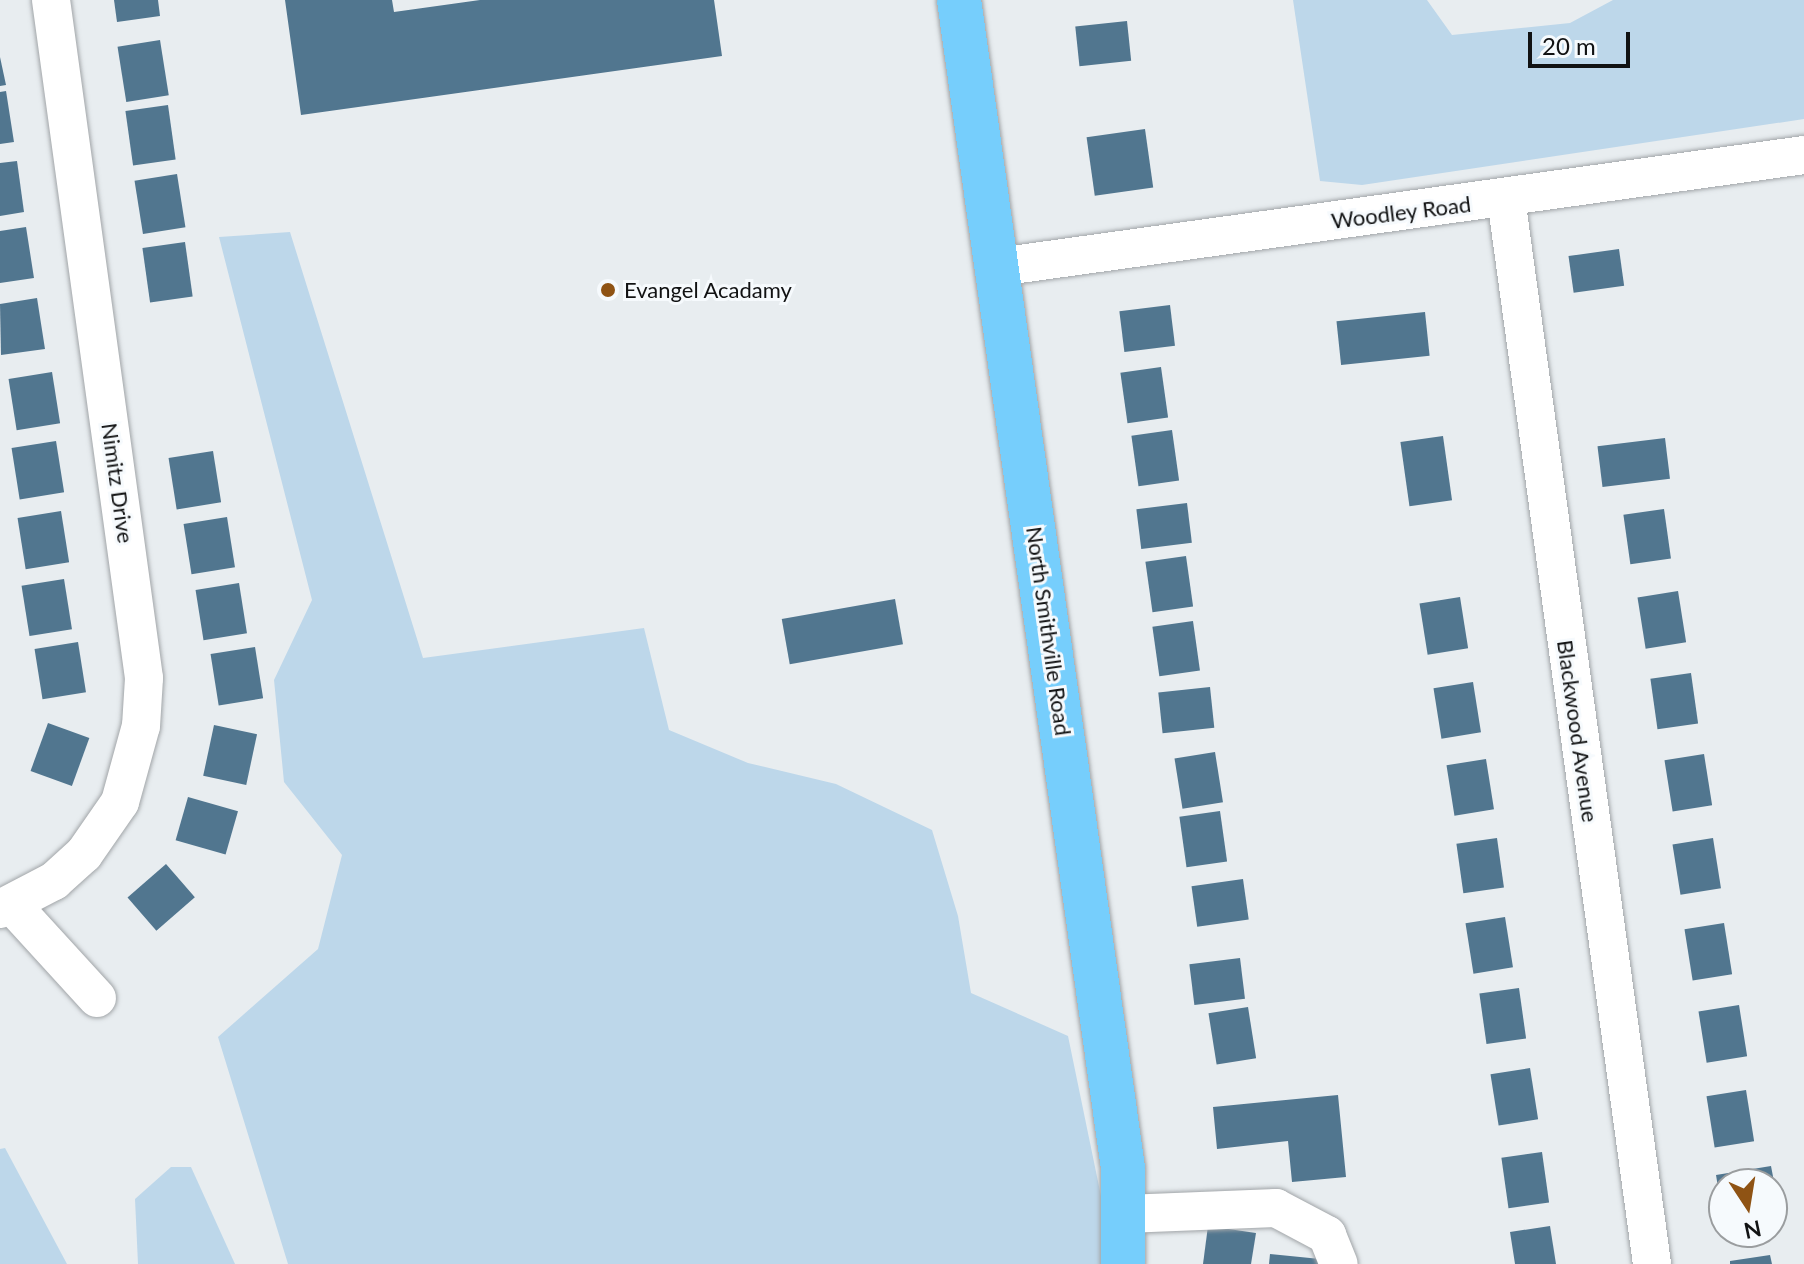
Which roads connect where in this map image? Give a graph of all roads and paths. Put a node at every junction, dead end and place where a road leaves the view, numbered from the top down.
1 (51, 0) edge
2 (959, 0) edge
3 (1804, 155) edge
4 (1506, 198) junction
5 (998, 267) junction
6 (6, 907) edge
7 (97, 998) dead end
8 (1125, 1214) junction
9 (1123, 1264) edge
10 (1339, 1264) edge
11 (1652, 1264) edge

1 - 6 street, Nimitz Drive
2 - 5 main road, North Smithville Road
3 - 4 street, Woodley Road
4 - 5 street, Woodley Road
4 - 11 street, Blackwood Avenue
5 - 8 main road, North Smithville Road
6 - 7 street
8 - 9 main road, North Smithville Road
8 - 10 street

